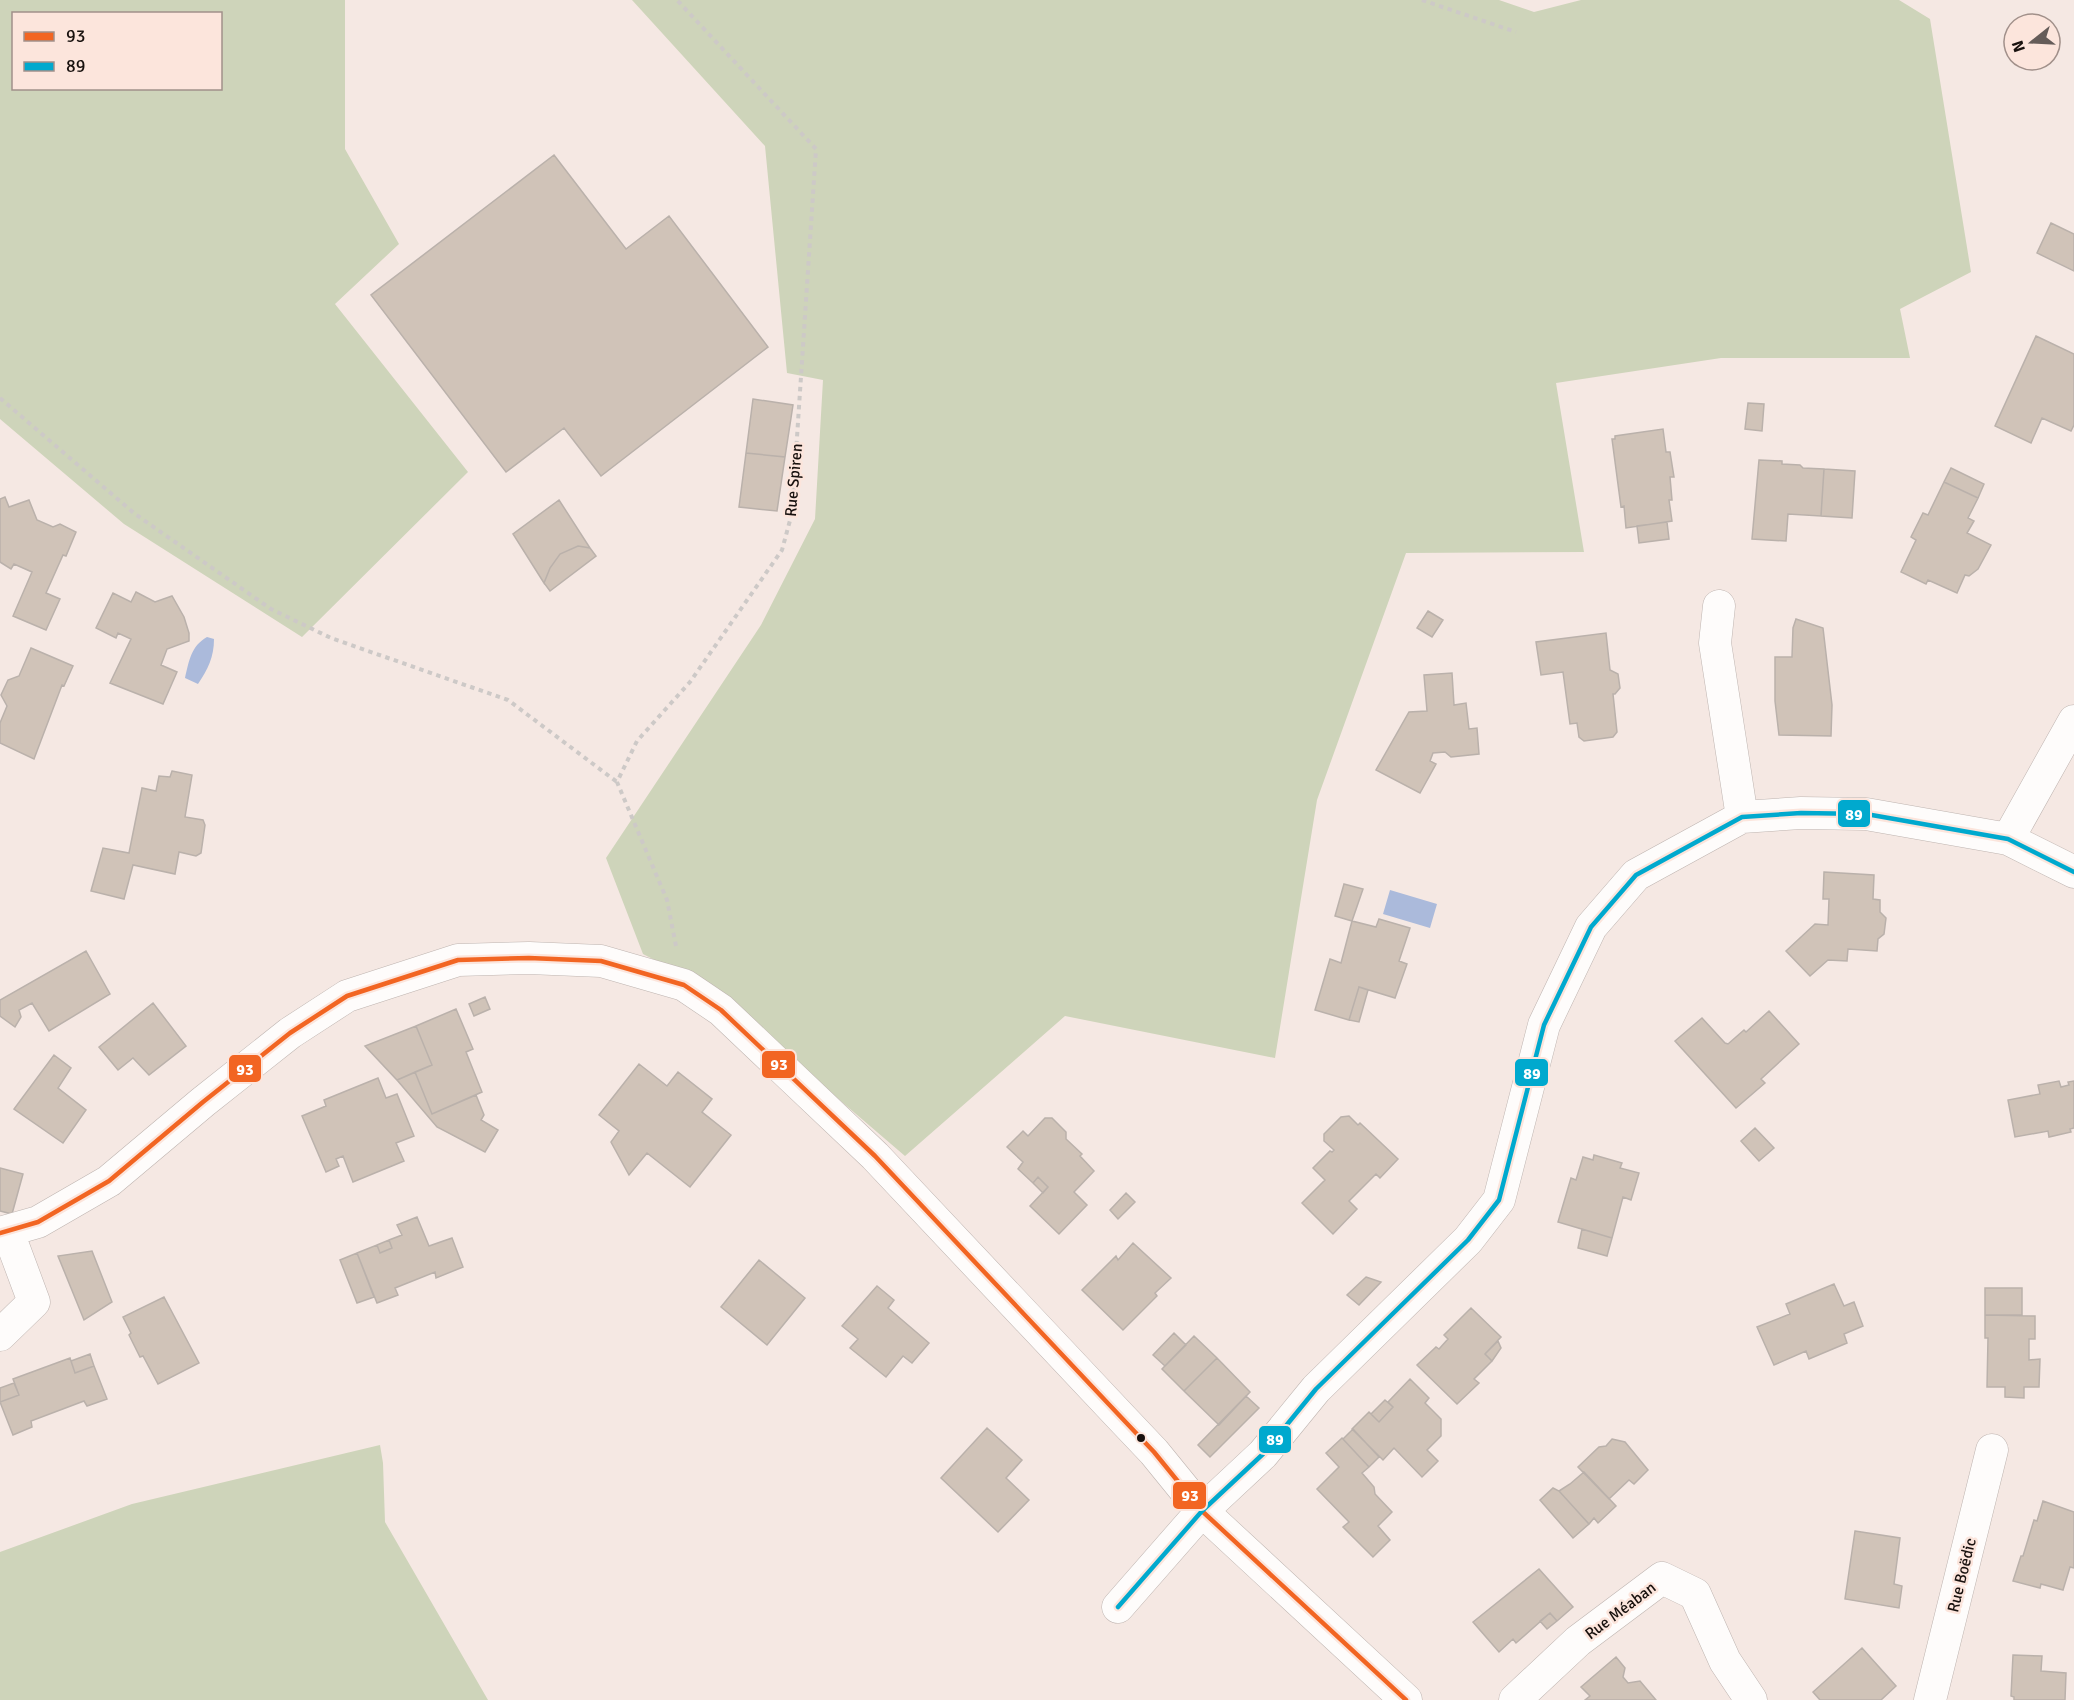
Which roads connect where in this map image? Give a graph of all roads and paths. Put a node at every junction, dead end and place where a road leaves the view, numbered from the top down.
1 (676, 0) edge
2 (1422, 0) edge
3 (1516, 32) dead end
4 (0, 398) edge
5 (1719, 606) dead end
6 (2074, 721) edge
7 (617, 782) junction
8 (1742, 817) junction
9 (2008, 839) junction
10 (2074, 872) edge
11 (684, 985) junction
12 (4, 1233) edge
13 (0, 1335) edge
14 (1992, 1450) dead end
15 (1202, 1511) junction
16 (1118, 1607) dead end
17 (1406, 1700) edge
18 (1515, 1700) edge
19 (1752, 1700) edge
20 (1930, 1700) edge

1 - 7 path, Rue Spiren
2 - 3 path
4 - 7 path
5 - 8 street
6 - 9 street
7 - 11 path
8 - 9 street
8 - 15 street
9 - 10 street
11 - 12 street
11 - 15 street
12 - 13 street
14 - 20 street, Rue Boëdic
15 - 16 street
15 - 17 street
18 - 19 street, Rue Méaban

